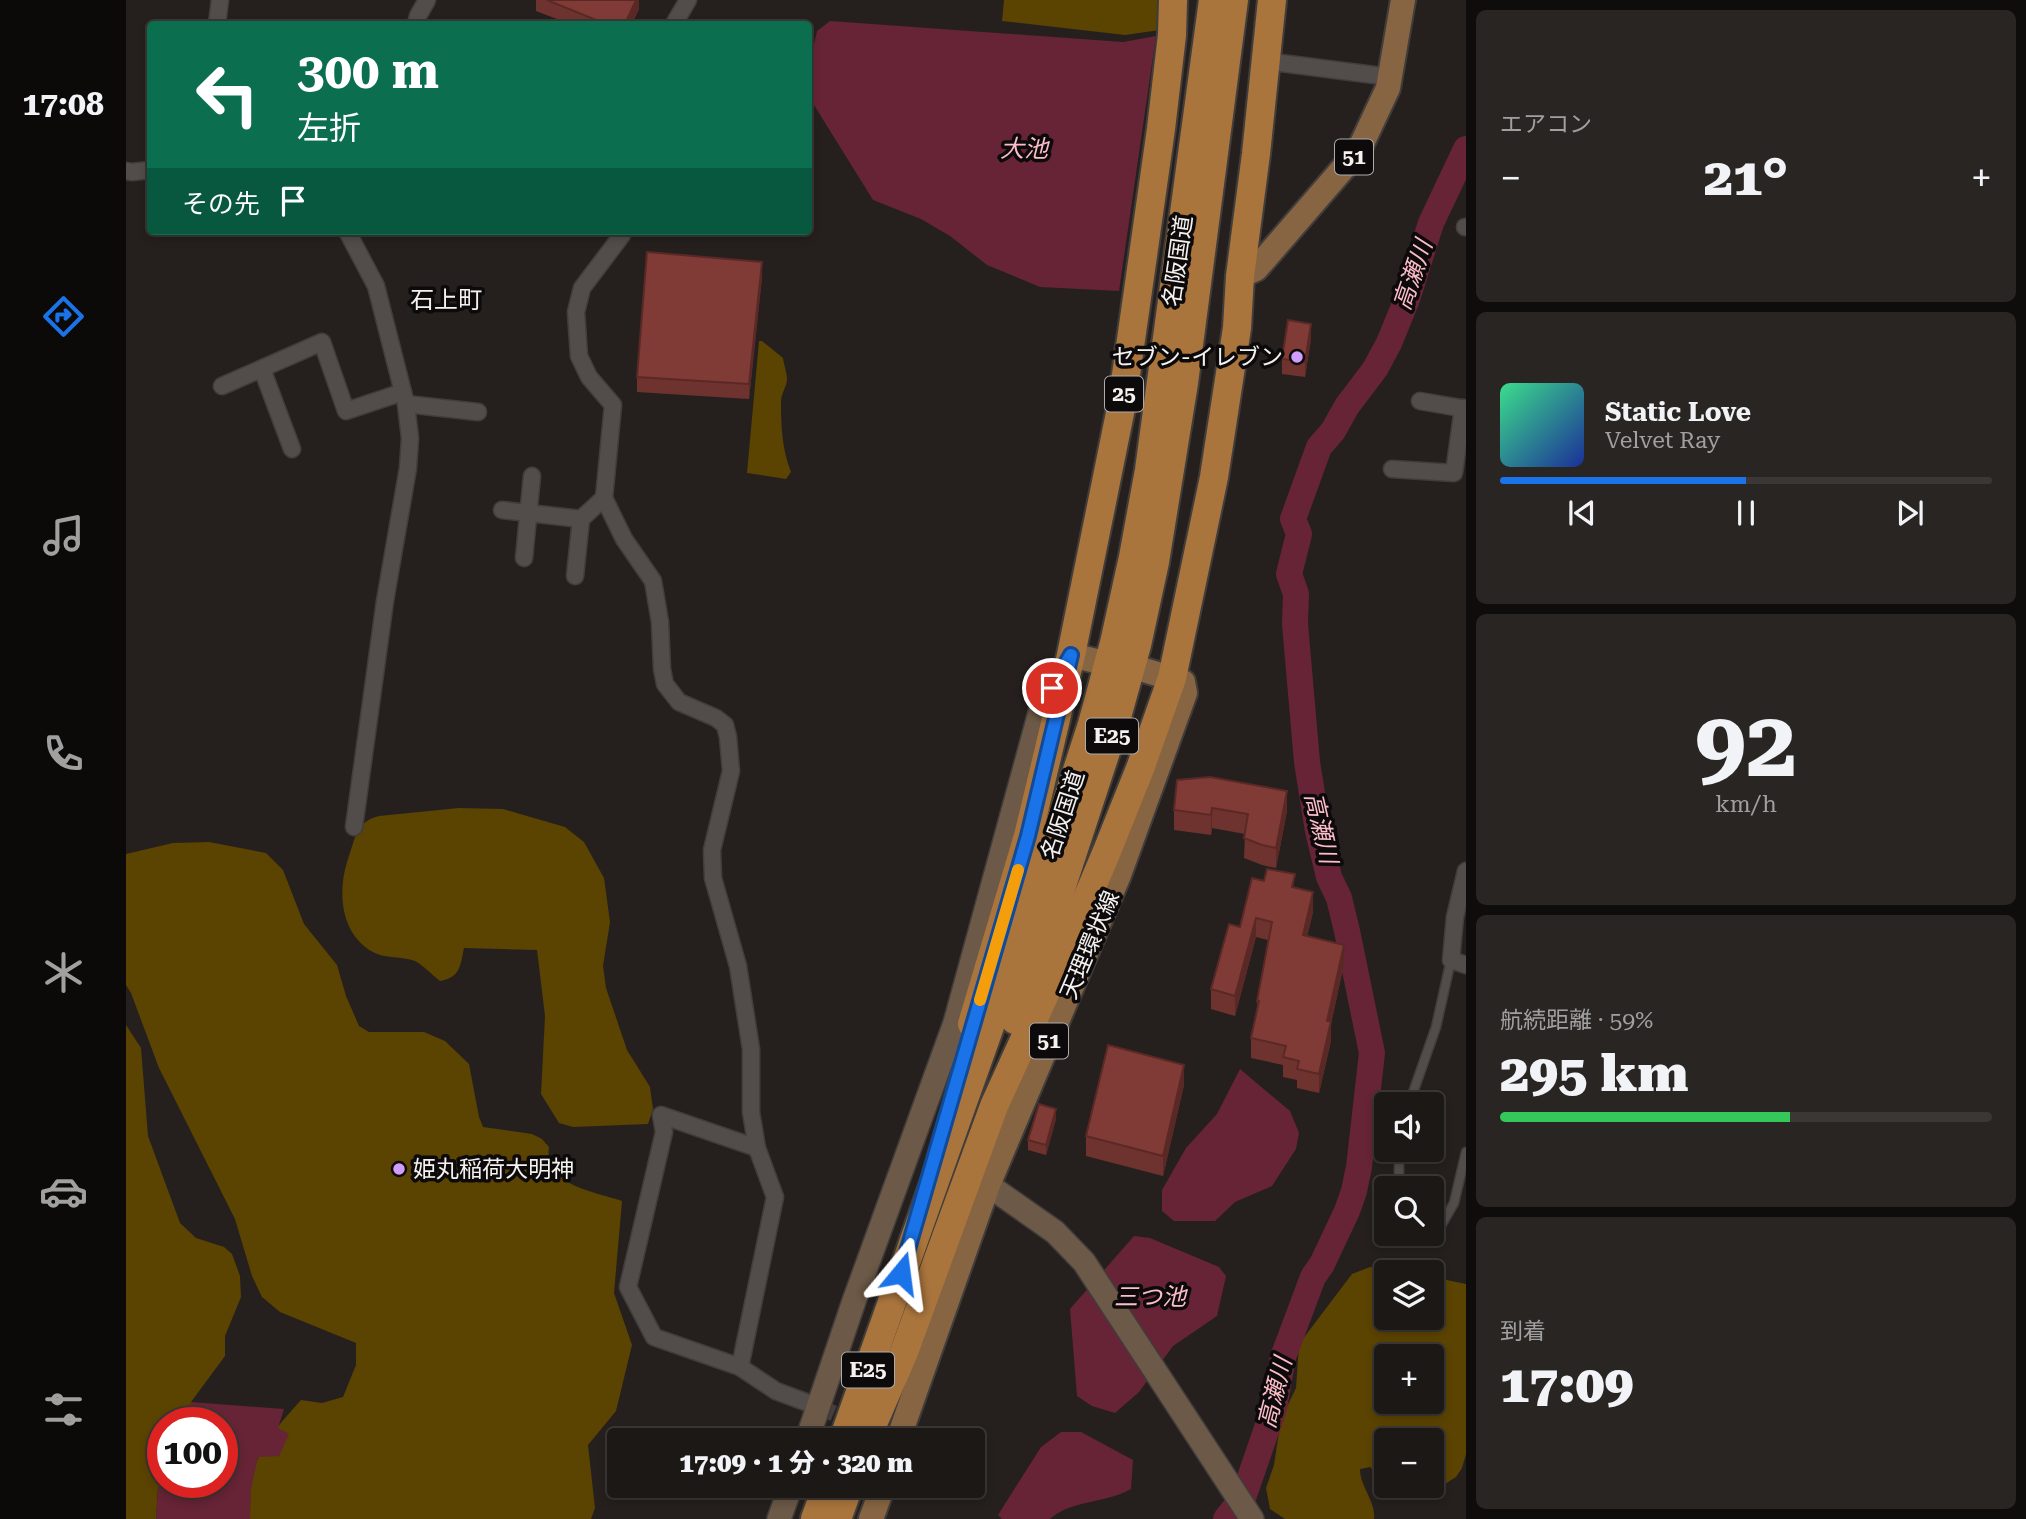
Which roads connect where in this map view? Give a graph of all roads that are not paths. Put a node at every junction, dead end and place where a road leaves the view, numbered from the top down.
1 (220, 0) edge
2 (427, 0) edge
3 (688, 0) edge
4 (1173, 0) edge
5 (1213, 0) edge
6 (1234, 0) edge
7 (1272, 0) edge
8 (1403, 0) edge
9 (217, 21) edge
10 (416, 21) edge
11 (676, 21) edge
12 (1265, 61) junction
13 (1390, 77) junction
14 (147, 170) edge
15 (126, 171) edge
16 (351, 235) edge
17 (621, 235) edge
18 (1240, 276) junction
19 (262, 369) junction
20 (222, 386) dead end
21 (405, 398) junction
22 (1420, 401) dead end
23 (1465, 409) edge
24 (478, 412) dead end
25 (292, 449) dead end
26 (1391, 469) dead end
27 (533, 476) dead end
28 (604, 498) junction
29 (502, 510) dead end
30 (528, 513) junction
31 (581, 519) junction
32 (524, 558) dead end
33 (575, 576) dead end
34 (1084, 658) junction
35 (1144, 670) dead end
36 (1172, 678) junction
37 (354, 827) dead end
38 (1466, 871) edge
39 (1458, 962) edge
40 (1413, 1092) edge
41 (757, 1147) junction
42 (1466, 1152) edge
43 (988, 1185) junction
44 (1444, 1220) edge
45 (894, 1300) junction
46 (740, 1367) junction
47 (819, 1407) junction
48 (811, 1428) edge
49 (847, 1428) edge
50 (870, 1428) edge
51 (871, 1428) edge
52 (902, 1428) edge
53 (787, 1498) edge
54 (823, 1498) edge
55 (845, 1498) edge
56 (879, 1498) edge
57 (779, 1519) edge
58 (815, 1519) edge
59 (837, 1519) edge
60 (871, 1519) edge
61 (1252, 1519) edge

1 - 9 street
2 - 10 street
3 - 11 street
4 - 34 highway, 25
5 - 45 highway, 名阪国道 / E25
6 - 50 highway, 名阪国道 / E25
7 - 12 highway
8 - 13 main road, 51
12 - 13 street
12 - 18 highway
13 - 18 main road, 51
14 - 15 street
16 - 21 street
17 - 28 street
18 - 36 highway
19 - 20 street
19 - 21 street
19 - 25 street
21 - 24 street
21 - 37 street
22 - 23 street
23 - 26 street
27 - 30 street
28 - 31 street
28 - 41 street
29 - 30 street
30 - 31 street
30 - 32 street
31 - 33 street
34 - 45 highway, E25
34 - 47 street
35 - 36 main road
36 - 43 main road, 天理環状線 / 51
36 - 51 highway, E25
38 - 39 street
39 - 40 lane
41 - 46 street
41 - 46 street
42 - 44 lane
43 - 52 main road, 天理環状線 / 51
43 - 61 street
45 - 49 highway, 名阪国道 / E25
46 - 47 street
47 - 48 street
53 - 57 street
54 - 58 highway
55 - 59 highway
56 - 60 main road

